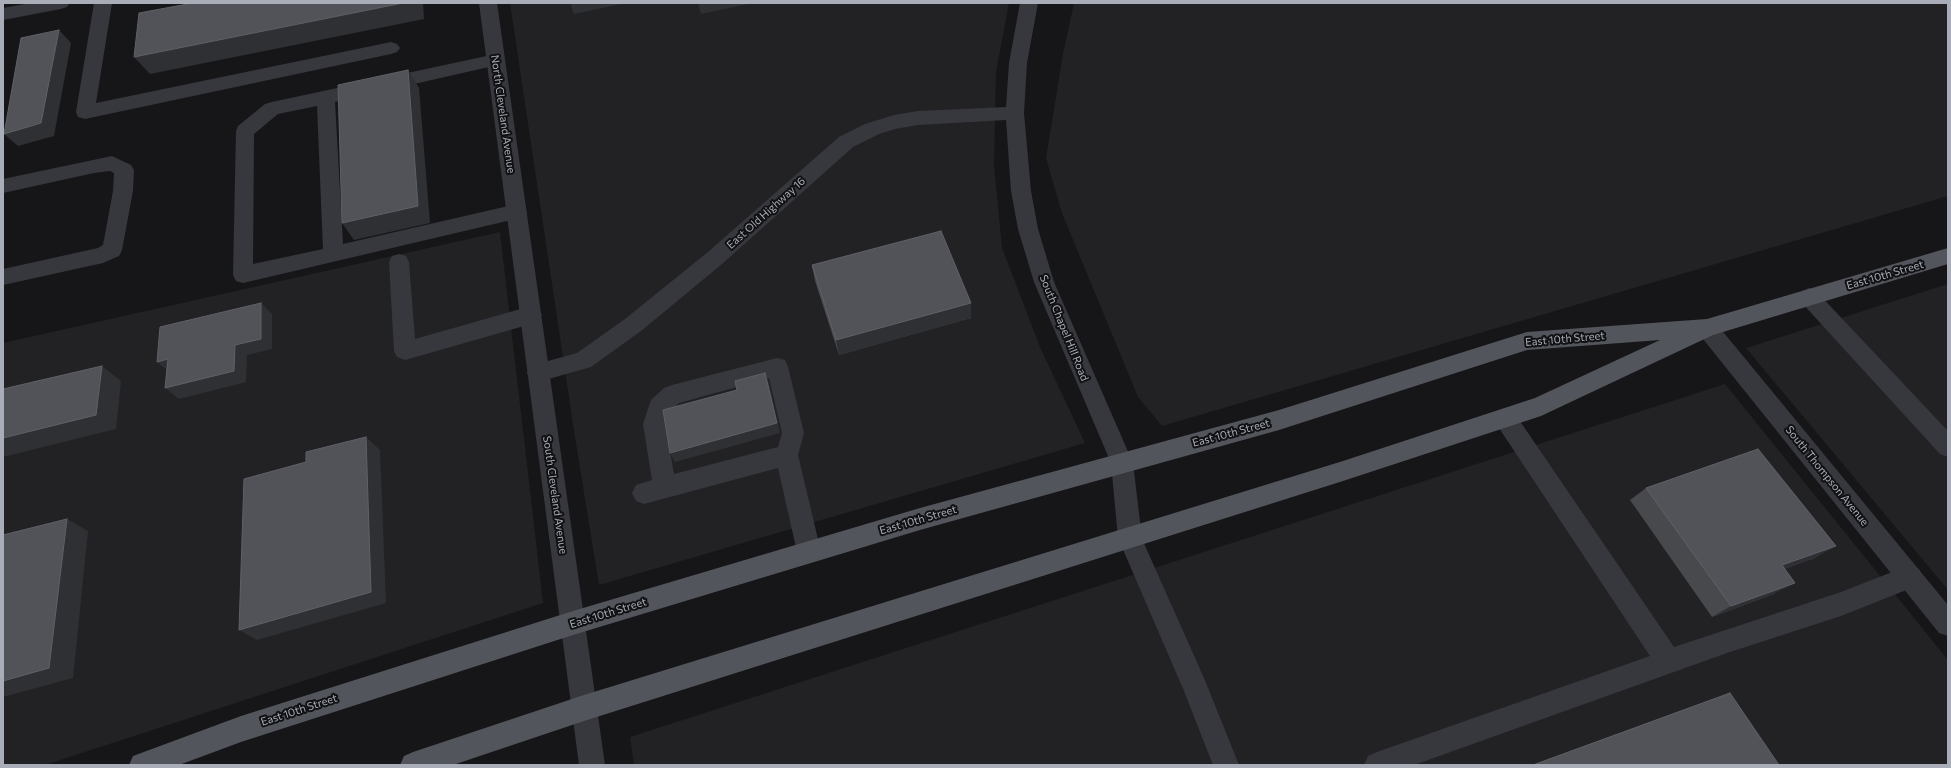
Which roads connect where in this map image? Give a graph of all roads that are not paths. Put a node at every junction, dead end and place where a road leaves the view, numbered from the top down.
1 (61, 3) edge
2 (103, 3) edge
3 (488, 3) edge
4 (1030, 3) edge
5 (3, 14) edge
6 (391, 48) dead end
7 (496, 60) junction
8 (326, 97) junction
9 (1016, 113) junction
10 (3, 186) edge
11 (518, 219) junction
12 (333, 255) junction
13 (1948, 256) edge
14 (399, 262) dead end
15 (3, 277) edge
16 (1809, 297) junction
17 (531, 316) junction
18 (1707, 328) junction
19 (538, 373) junction
20 (1505, 418) junction
21 (1939, 423) edge
22 (1948, 447) edge
23 (787, 456) junction
24 (1122, 463) junction
25 (1130, 538) junction
26 (809, 552) junction
27 (1910, 577) junction
28 (573, 623) junction
29 (1948, 624) edge
30 (1668, 662) junction
31 (584, 708) junction
32 (142, 765) edge
33 (414, 765) edge
34 (592, 765) edge
35 (1226, 765) edge
36 (1377, 765) edge

1 - 5 street
2 - 6 street
3 - 7 street, North Cleveland Avenue
4 - 9 street, South Chapel Hill Road
7 - 8 street
7 - 11 street, North Cleveland Avenue
8 - 12 street
8 - 12 street
9 - 19 street, East Old Highway 16
9 - 24 street, South Chapel Hill Road
10 - 15 street
11 - 12 street
11 - 17 street, South Cleveland Avenue
13 - 16 main road, East 10th Street
14 - 17 street
16 - 18 main road, East 10th Street
16 - 21 street
17 - 19 street, South Cleveland Avenue
18 - 20 main road, East 10th Street
18 - 24 main road, East 10th Street
18 - 27 street, South Thompson Avenue
19 - 28 street, South Cleveland Avenue
20 - 25 main road, East 10th Street
20 - 30 street
21 - 22 street
23 - 23 street
23 - 26 street
24 - 25 street, South Chapel Hill Road
24 - 26 main road, East 10th Street
25 - 31 main road, East 10th Street
25 - 35 street, South Chapel Hill Road
26 - 28 main road, East 10th Street
27 - 29 street, South Thompson Avenue
27 - 30 street
28 - 31 street, South Cleveland Avenue
28 - 32 main road, East 10th Street
30 - 36 street
31 - 33 main road, East 10th Street
31 - 34 street, South Cleveland Avenue

